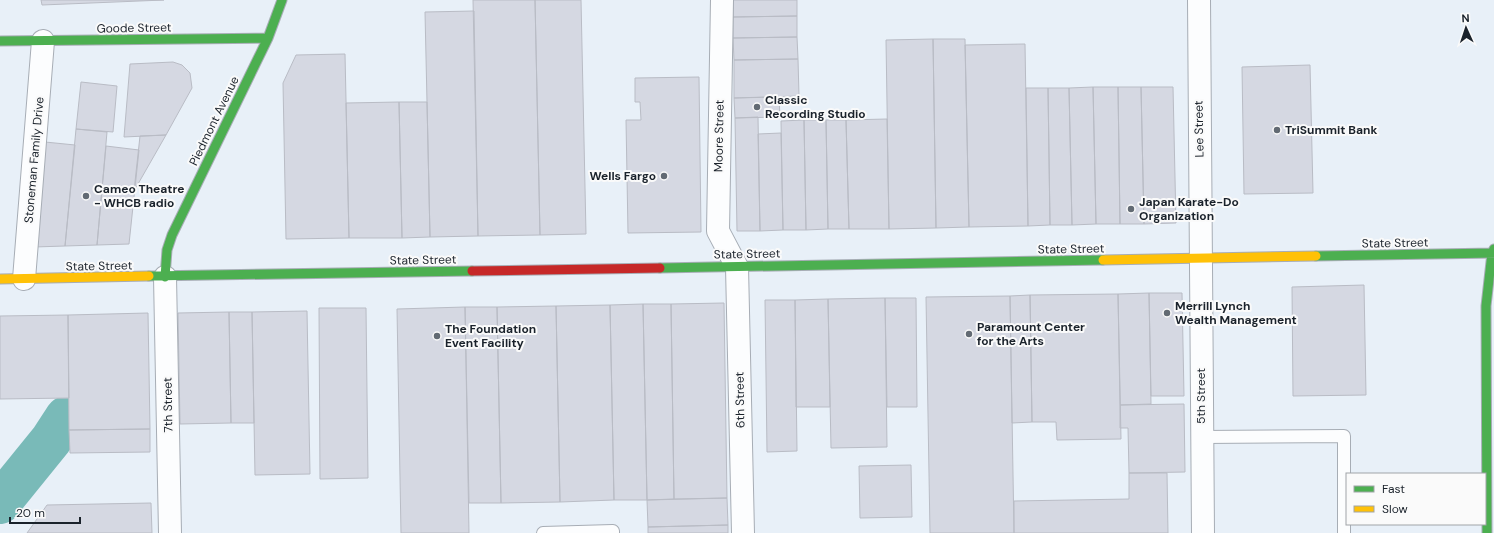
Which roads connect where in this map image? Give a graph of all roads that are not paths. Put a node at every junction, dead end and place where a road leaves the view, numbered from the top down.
1 (282, 0) edge
2 (722, 0) edge
3 (1198, 0) edge
4 (268, 38) junction
5 (0, 41) edge
6 (43, 41) junction
7 (1493, 252) edge
8 (1200, 258) junction
9 (737, 267) junction
10 (166, 277) junction
11 (24, 279) junction
12 (0, 280) edge
13 (1202, 437) junction
14 (170, 533) edge
15 (543, 533) edge
16 (613, 533) edge
17 (743, 533) edge
18 (1203, 533) edge
19 (1344, 533) edge
20 (1487, 533) edge

1 - 4 main road, Piedmont Avenue
2 - 9 street, Moore Street
3 - 8 street, Lee Street
4 - 6 main road, Goode Street
4 - 10 main road, Piedmont Avenue
5 - 6 main road, Goode Street
6 - 11 street, Stoneman Family Drive
7 - 8 main road, State Street
7 - 20 main road
8 - 9 main road, State Street
8 - 13 street, 5th Street
9 - 10 main road, State Street
9 - 17 street, 6th Street
10 - 11 main road, State Street
10 - 14 street, 7th Street
11 - 12 main road, State Street
13 - 18 street, 5th Street
13 - 19 lane
15 - 16 lane

